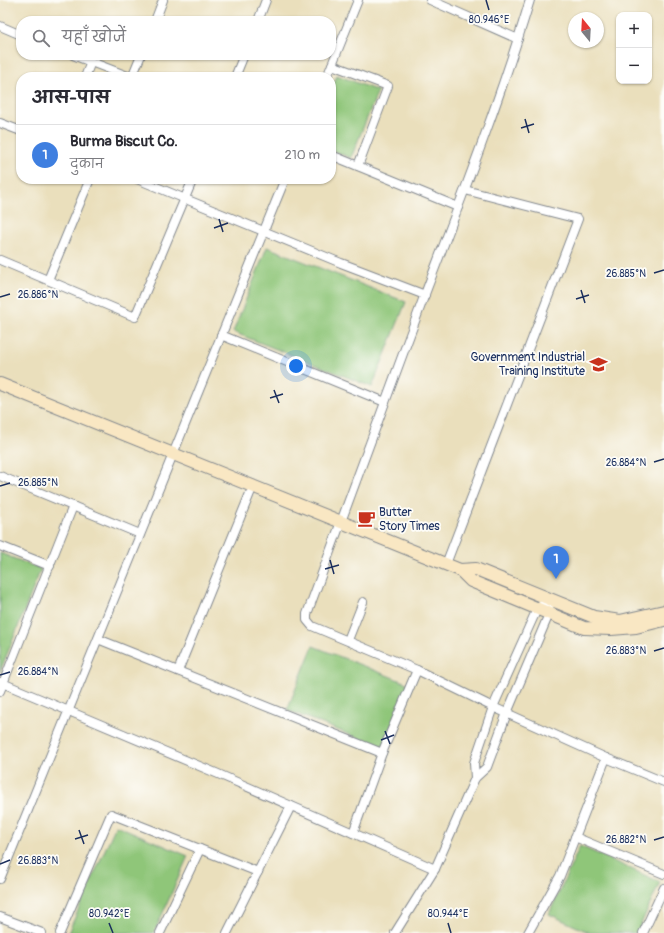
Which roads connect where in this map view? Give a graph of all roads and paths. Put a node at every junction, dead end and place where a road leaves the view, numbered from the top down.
1 (163, 0) edge
2 (266, 0) edge
3 (358, 0) edge
4 (430, 0) edge
5 (530, 0) edge
6 (156, 16) edge
7 (260, 16) edge
8 (0, 26) edge
9 (16, 33) edge
10 (518, 39) junction
11 (336, 55) edge
12 (86, 60) edge
13 (139, 60) edge
14 (242, 60) edge
15 (334, 60) edge
16 (91, 62) junction
17 (332, 65) junction
18 (87, 72) edge
19 (118, 72) edge
20 (133, 72) edge
21 (237, 72) edge
22 (329, 72) edge
23 (0, 123) edge
24 (16, 129) edge
25 (336, 157) edge
26 (358, 166) junction
27 (88, 184) edge
28 (149, 184) edge
29 (191, 184) edge
30 (283, 184) edge
31 (465, 190) junction
32 (185, 199) junction
33 (458, 207) junction
34 (264, 231) junction
35 (0, 260) edge
36 (48, 280) junction
37 (425, 295) junction
38 (221, 335) junction
39 (0, 384) edge
40 (385, 402) junction
41 (173, 454) junction
42 (0, 476) edge
43 (253, 486) junction
44 (74, 506) junction
45 (340, 521) junction
46 (140, 534) junction
47 (0, 546) edge
48 (446, 564) junction
49 (50, 566) junction
50 (460, 570) junction
51 (550, 599) junction
52 (363, 602) dead end
53 (537, 609) junction
54 (664, 612) edge
55 (549, 614) junction
56 (664, 620) edge
57 (98, 639) junction
58 (348, 640) junction
59 (417, 670) junction
60 (178, 671) junction
61 (1, 686) edge
62 (493, 707) junction
63 (68, 711) junction
64 (506, 713) junction
65 (382, 753) junction
66 (606, 758) junction
67 (475, 778) junction
68 (664, 782) edge
69 (291, 806) junction
70 (353, 833) junction
71 (575, 837) junction
72 (200, 849) junction
73 (435, 869) junction
74 (258, 872) junction
75 (664, 874) edge
76 (0, 879) edge
77 (664, 888) edge
78 (0, 916) edge
79 (42, 933) edge
80 (60, 933) edge
81 (160, 933) edge
82 (227, 933) edge
83 (395, 933) edge
84 (528, 933) edge
85 (643, 933) edge

1 - 6 street
2 - 7 street
3 - 11 street
4 - 10 street
5 - 10 street
8 - 9 street
10 - 31 street
12 - 16 street
13 - 20 street
14 - 21 street
15 - 17 street
16 - 18 street
16 - 19 street
17 - 22 street
17 - 26 street
23 - 24 street
25 - 26 street
26 - 33 street
27 - 36 street
28 - 32 street
29 - 32 street
30 - 34 street
31 - 33 street
31 - 48 street
32 - 34 street
32 - 36 street
33 - 37 street
34 - 37 street
34 - 38 street
35 - 36 street
37 - 40 street
38 - 40 street
38 - 41 street
39 - 41 main road
40 - 45 street
41 - 43 main road
41 - 46 street
42 - 44 street
43 - 45 main road
43 - 60 street
44 - 46 street
44 - 49 street
45 - 48 main road
45 - 58 street
46 - 57 street
47 - 49 street
48 - 50 main road
49 - 61 street
50 - 51 main road
50 - 53 main road
51 - 53 street
51 - 54 main road
51 - 55 street
52 - 58 street
53 - 55 main road
53 - 62 street
55 - 56 main road
55 - 64 street
57 - 60 street
57 - 63 street
58 - 59 street
59 - 62 street
59 - 65 street
60 - 65 street
61 - 63 street
62 - 64 street
62 - 67 street
63 - 69 street
63 - 76 street
64 - 66 street
64 - 67 street
65 - 70 street
66 - 68 street
66 - 71 street
67 - 73 street
69 - 70 street
69 - 74 street
70 - 73 street
71 - 75 street
71 - 84 street
72 - 74 street
72 - 80 street
72 - 81 street
73 - 83 street
74 - 82 street
77 - 85 street
78 - 79 street

